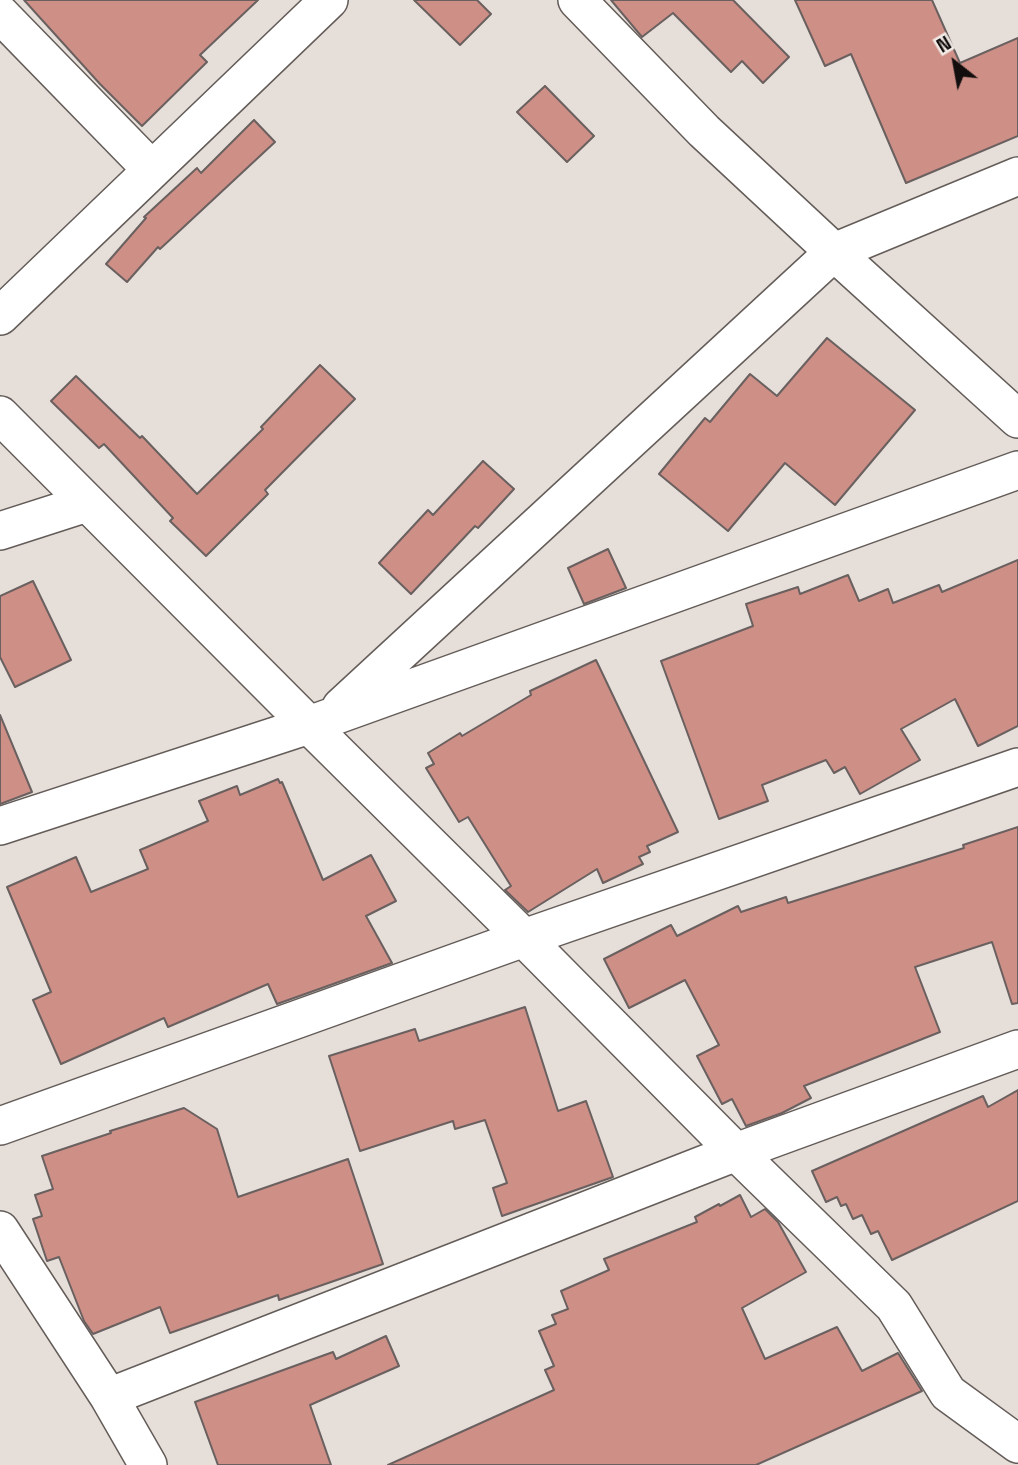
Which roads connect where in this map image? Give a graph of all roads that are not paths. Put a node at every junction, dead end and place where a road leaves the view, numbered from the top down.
1 (329, 0) edge
2 (577, 0) edge
3 (0, 14) edge
4 (152, 170) junction
5 (1018, 176) edge
6 (834, 252) junction
7 (0, 316) edge
8 (0, 415) edge
9 (1018, 419) edge
10 (1018, 470) edge
11 (87, 503) junction
12 (0, 531) edge
13 (319, 721) junction
14 (1018, 767) edge
15 (0, 826) edge
16 (524, 938) junction
17 (1018, 1049) edge
18 (0, 1126) edge
19 (736, 1152) junction
20 (0, 1230) edge
21 (109, 1397) junction
22 (1018, 1444) edge
23 (148, 1465) edge

1 - 4 street
2 - 6 street
3 - 4 street
4 - 7 street
5 - 6 street
6 - 9 street
6 - 13 street
8 - 11 street
10 - 13 street
11 - 12 street
11 - 13 street
13 - 15 street
13 - 16 street
14 - 16 street
16 - 18 street
16 - 19 street
17 - 19 street
19 - 21 street
19 - 22 street
20 - 21 street
21 - 23 street

